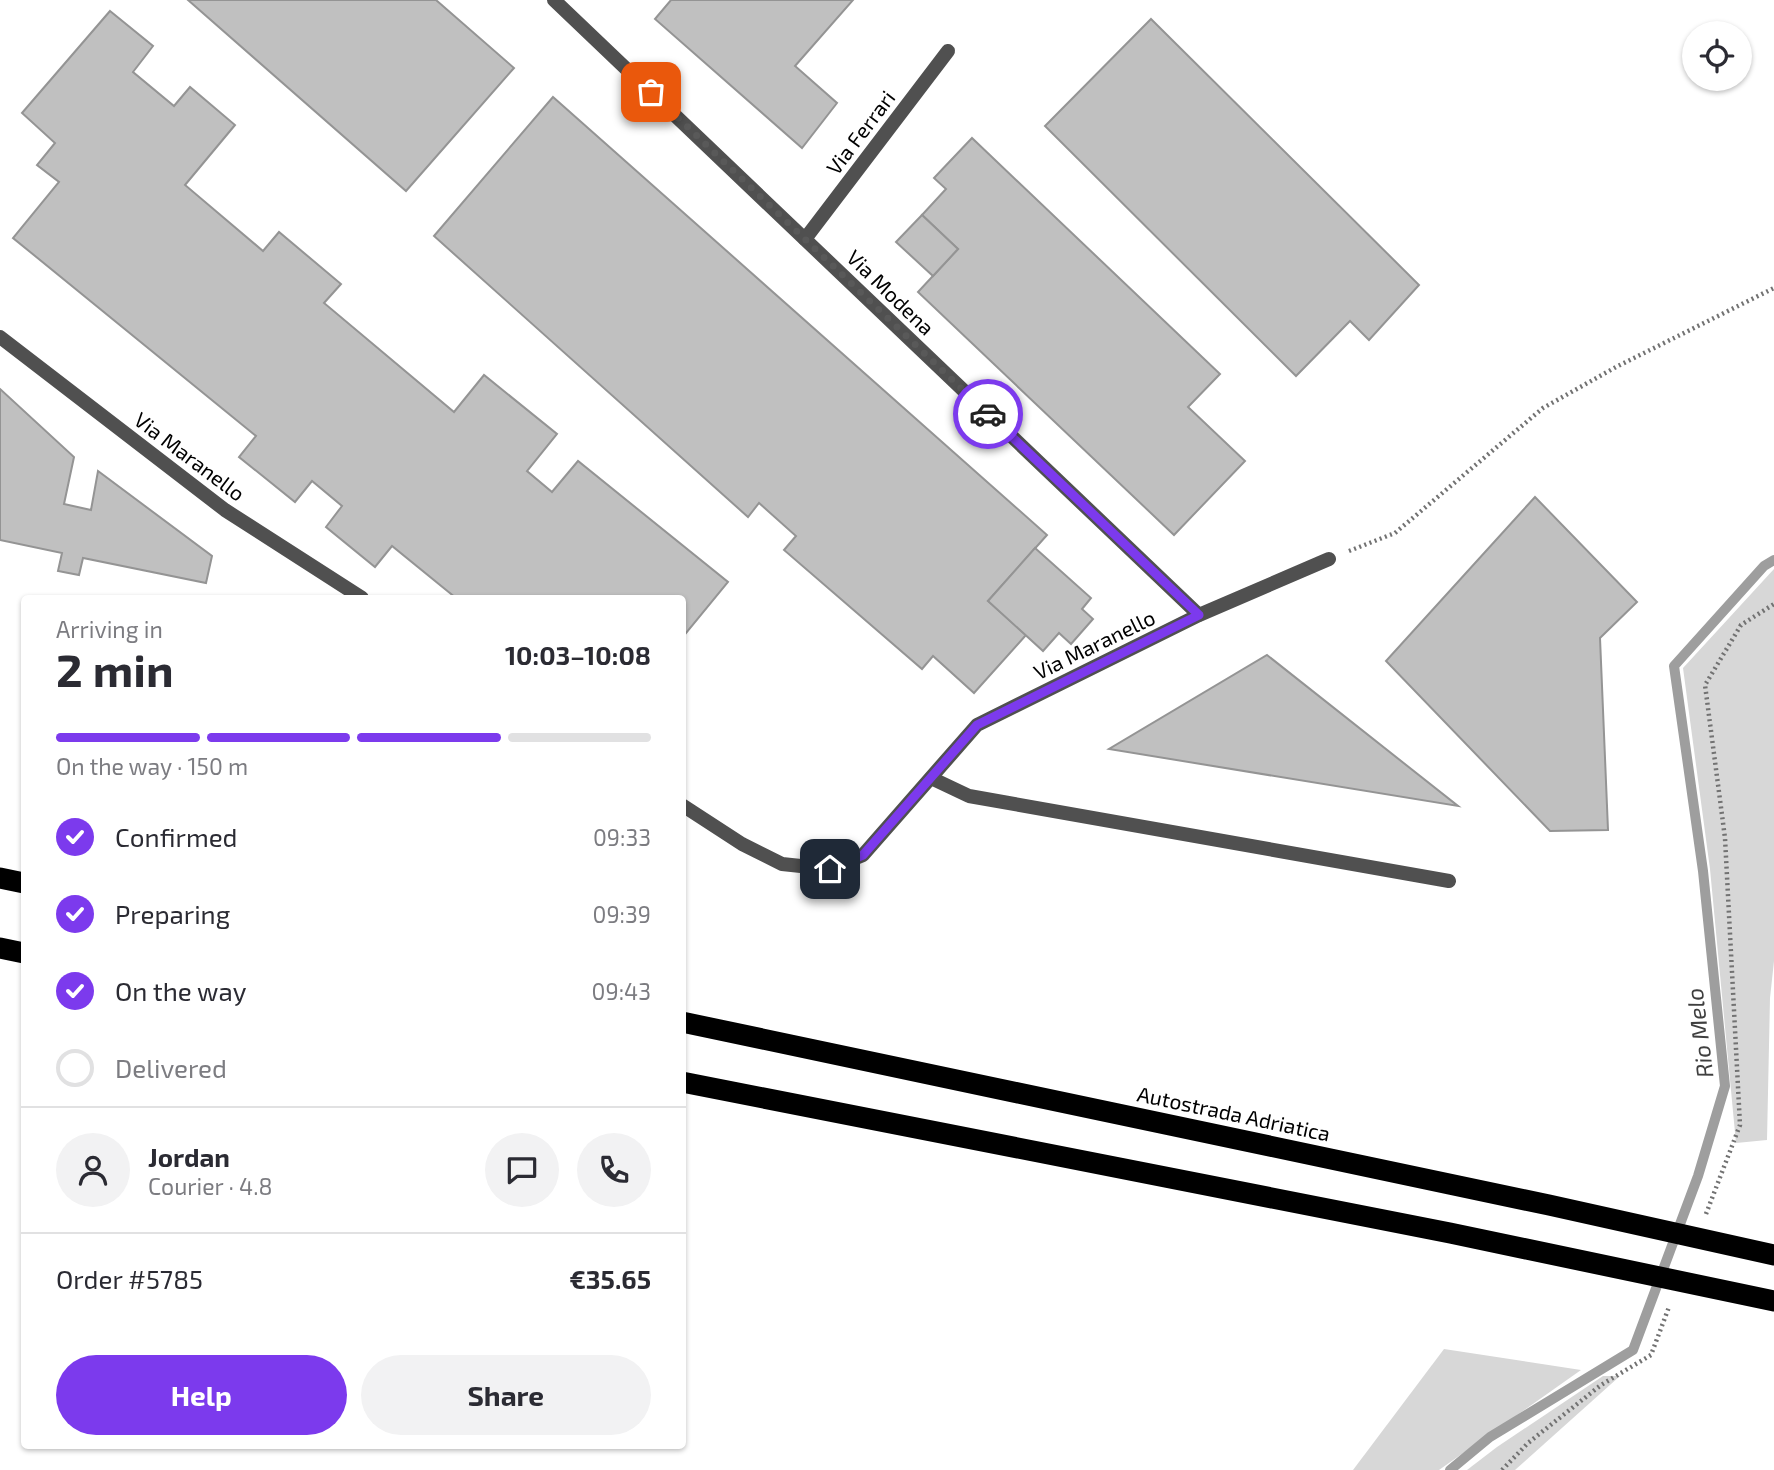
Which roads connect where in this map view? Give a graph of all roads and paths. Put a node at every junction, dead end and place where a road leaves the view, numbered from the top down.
1 (554, 0) edge
2 (948, 51) dead end
3 (805, 239) junction
4 (1774, 288) edge
5 (0, 337) edge
6 (1329, 559) joint
7 (357, 595) edge
8 (1774, 604) edge
9 (1199, 615) junction
10 (931, 778) junction
11 (686, 808) edge
12 (0, 878) edge
13 (1449, 881) dead end
14 (21, 882) edge
15 (0, 948) edge
16 (21, 952) edge
17 (686, 1023) edge
18 (686, 1083) edge
19 (1700, 1227) dead end
20 (1774, 1255) edge
21 (1774, 1301) edge
22 (1671, 1304) dead end
23 (1502, 1470) edge

1 - 3 street, Via Modena
2 - 3 street, Via Ferrari
3 - 9 street, Via Modena
4 - 6 path
5 - 7 street, Via Maranello
6 - 9 street, Via Maranello
8 - 19 path
9 - 10 street, Via Maranello
10 - 11 street, Via Maranello
10 - 13 street
12 - 14 highway
15 - 16 highway
17 - 20 highway, Autostrada Adriatica
18 - 21 highway
22 - 23 path

